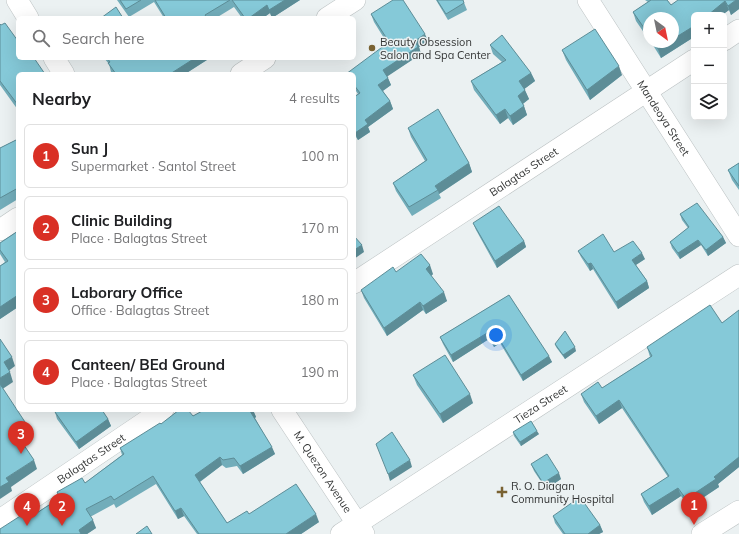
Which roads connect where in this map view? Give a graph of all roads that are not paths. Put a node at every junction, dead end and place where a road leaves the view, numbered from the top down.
1 (16, 0) edge
2 (355, 0) edge
3 (588, 0) edge
4 (27, 16) edge
5 (330, 16) edge
6 (739, 30) edge
7 (727, 38) edge
8 (55, 60) edge
9 (262, 60) edge
10 (691, 62) edge
11 (63, 72) edge
12 (244, 72) edge
13 (646, 92) junction
14 (16, 219) edge
15 (0, 230) edge
16 (739, 236) edge
17 (739, 274) edge
18 (356, 282) edge
19 (160, 412) edge
20 (283, 412) edge
21 (739, 511) edge
22 (0, 520) edge
23 (354, 530) edge
24 (702, 534) edge

1 - 4 street
2 - 5 street
3 - 13 street, Mandeoya Street
6 - 7 street
8 - 11 street
9 - 12 street
10 - 13 street, Balagtas Street
13 - 16 street, Mandeoya Street
13 - 18 street, Balagtas Street
14 - 15 street
17 - 23 street, Tieza Street
19 - 22 street, Balagtas Street
20 - 23 street, M. Quezon Avenue
21 - 24 street

